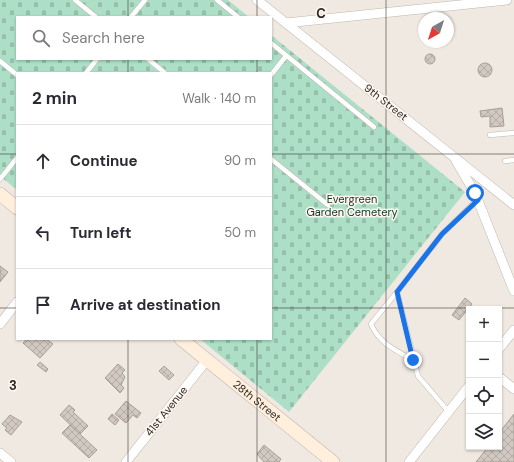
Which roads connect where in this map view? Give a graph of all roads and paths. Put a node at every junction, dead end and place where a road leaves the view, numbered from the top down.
1 (75, 0) edge
2 (145, 0) edge
3 (217, 0) edge
4 (257, 0) edge
5 (507, 0) edge
6 (475, 2) edge
7 (95, 16) edge
8 (132, 16) edge
9 (237, 16) edge
10 (286, 23) junction
11 (272, 44) edge
12 (286, 56) junction
13 (96, 60) edge
14 (149, 60) edge
15 (0, 61) edge
16 (87, 72) edge
17 (164, 72) edge
18 (16, 74) edge
19 (272, 74) edge
20 (374, 127) dead end
21 (514, 133) edge
22 (490, 135) dead end
23 (452, 155) junction
24 (16, 159) edge
25 (272, 160) edge
26 (514, 160) edge
27 (505, 161) dead end
28 (0, 179) edge
29 (0, 194) edge
30 (478, 200) junction
31 (328, 205) dead end
32 (514, 205) edge
33 (16, 207) edge
34 (514, 291) edge
35 (397, 292) junction
36 (16, 303) edge
37 (0, 324) edge
38 (514, 330) edge
39 (182, 340) edge
40 (502, 345) edge
41 (207, 360) junction
42 (413, 360) junction
43 (500, 378) edge
44 (514, 389) edge
45 (466, 390) edge
46 (448, 411) junction
47 (0, 453) edge
48 (12, 462) edge
49 (126, 462) edge
50 (333, 462) edge
51 (409, 462) edge

1 - 7 lane
2 - 8 lane
3 - 9 lane
4 - 10 street, 9th Street
5 - 6 street
6 - 10 street
10 - 23 street, 9th Street
11 - 12 lane
12 - 19 lane
12 - 20 lane
13 - 16 lane
14 - 17 lane
15 - 18 lane
21 - 22 lane
23 - 30 street
23 - 32 street, 9th Street
24 - 28 lane
25 - 31 lane
26 - 27 lane
29 - 33 main road
30 - 34 street
30 - 35 lane
35 - 42 lane
35 - 42 lane
36 - 37 street
38 - 40 street
39 - 41 main road, 28th Street
41 - 49 street, 41st Avenue
41 - 50 main road, 28th Street
42 - 46 lane
43 - 44 street
45 - 46 street
46 - 51 street
47 - 48 street

